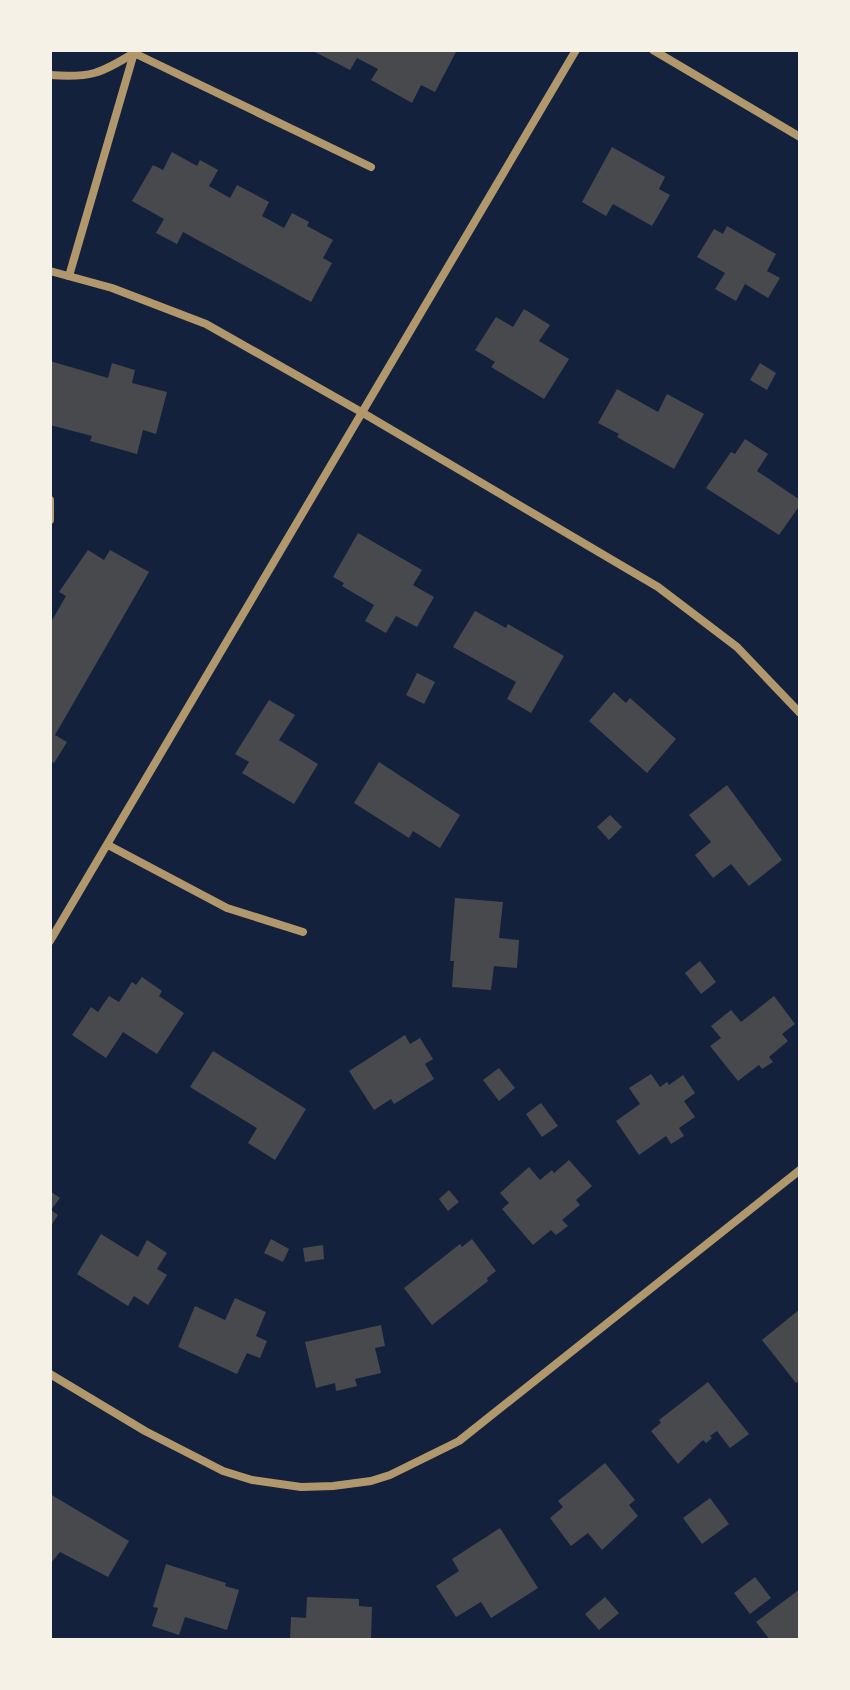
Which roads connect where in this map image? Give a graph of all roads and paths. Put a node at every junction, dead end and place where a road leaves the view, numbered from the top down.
1 (576, 50) edge
2 (653, 50) edge
3 (134, 52) edge
4 (50, 75) edge
5 (800, 137) edge
6 (371, 167) dead end
7 (50, 271) edge
8 (69, 276) junction
9 (363, 413) junction
10 (50, 500) edge
11 (50, 520) edge
12 (800, 713) edge
13 (108, 845) junction
14 (303, 932) dead end
15 (50, 941) edge
16 (800, 1170) edge
17 (50, 1374) edge

1 - 9 street
2 - 5 street
3 - 4 street
3 - 6 street
3 - 8 street
7 - 8 street
8 - 9 street
9 - 12 street
9 - 13 street
10 - 11 street
13 - 14 street
13 - 15 street
16 - 17 street

